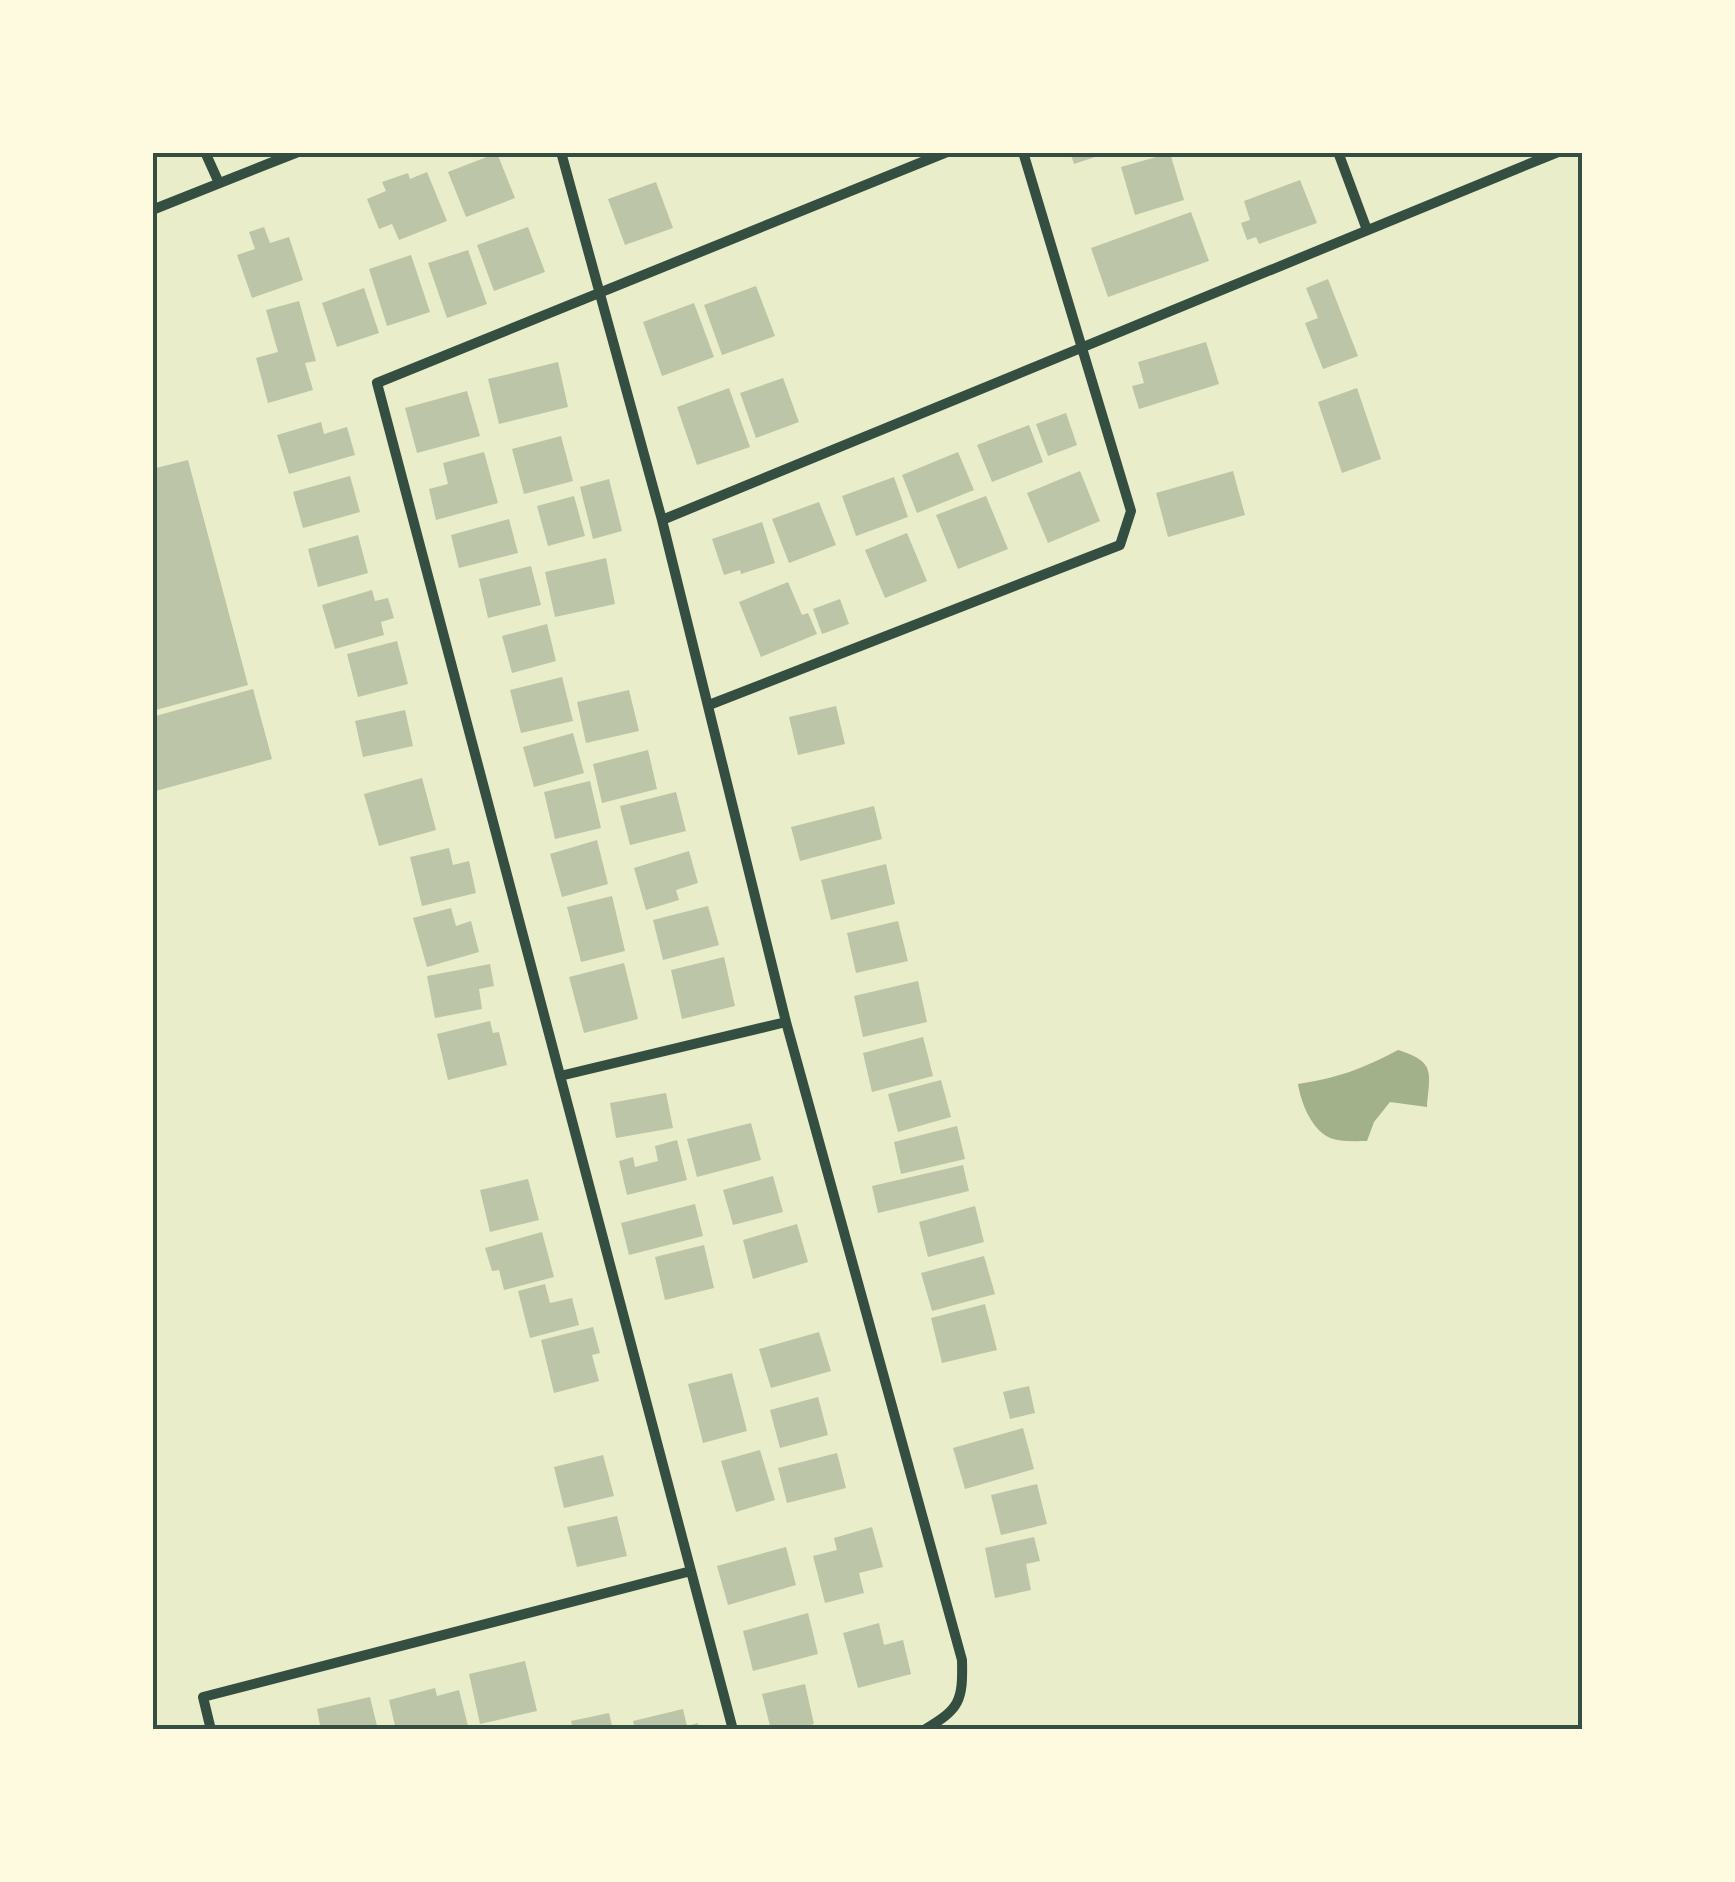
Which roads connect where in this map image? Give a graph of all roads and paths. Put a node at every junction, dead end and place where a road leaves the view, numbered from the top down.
1 (205, 152) edge
2 (298, 152) edge
3 (561, 152) edge
4 (947, 152) edge
5 (1023, 152) edge
6 (1338, 152) edge
7 (1558, 152) edge
8 (219, 184) junction
9 (152, 210) edge
10 (1367, 230) junction
11 (599, 294) junction
12 (1082, 346) junction
13 (662, 520) junction
14 (709, 705) junction
15 (786, 1022) junction
16 (560, 1076) junction
17 (690, 1570) junction
18 (211, 1730) edge
19 (732, 1730) edge
20 (924, 1730) edge

1 - 8 street
2 - 8 street
3 - 11 street
4 - 11 street
5 - 12 street
6 - 10 street
7 - 10 street
8 - 9 street
10 - 12 street
11 - 13 street
11 - 16 street
12 - 13 street
12 - 14 street
13 - 14 street
14 - 15 street
15 - 16 street
15 - 20 street
16 - 17 street
17 - 18 street
17 - 19 street

